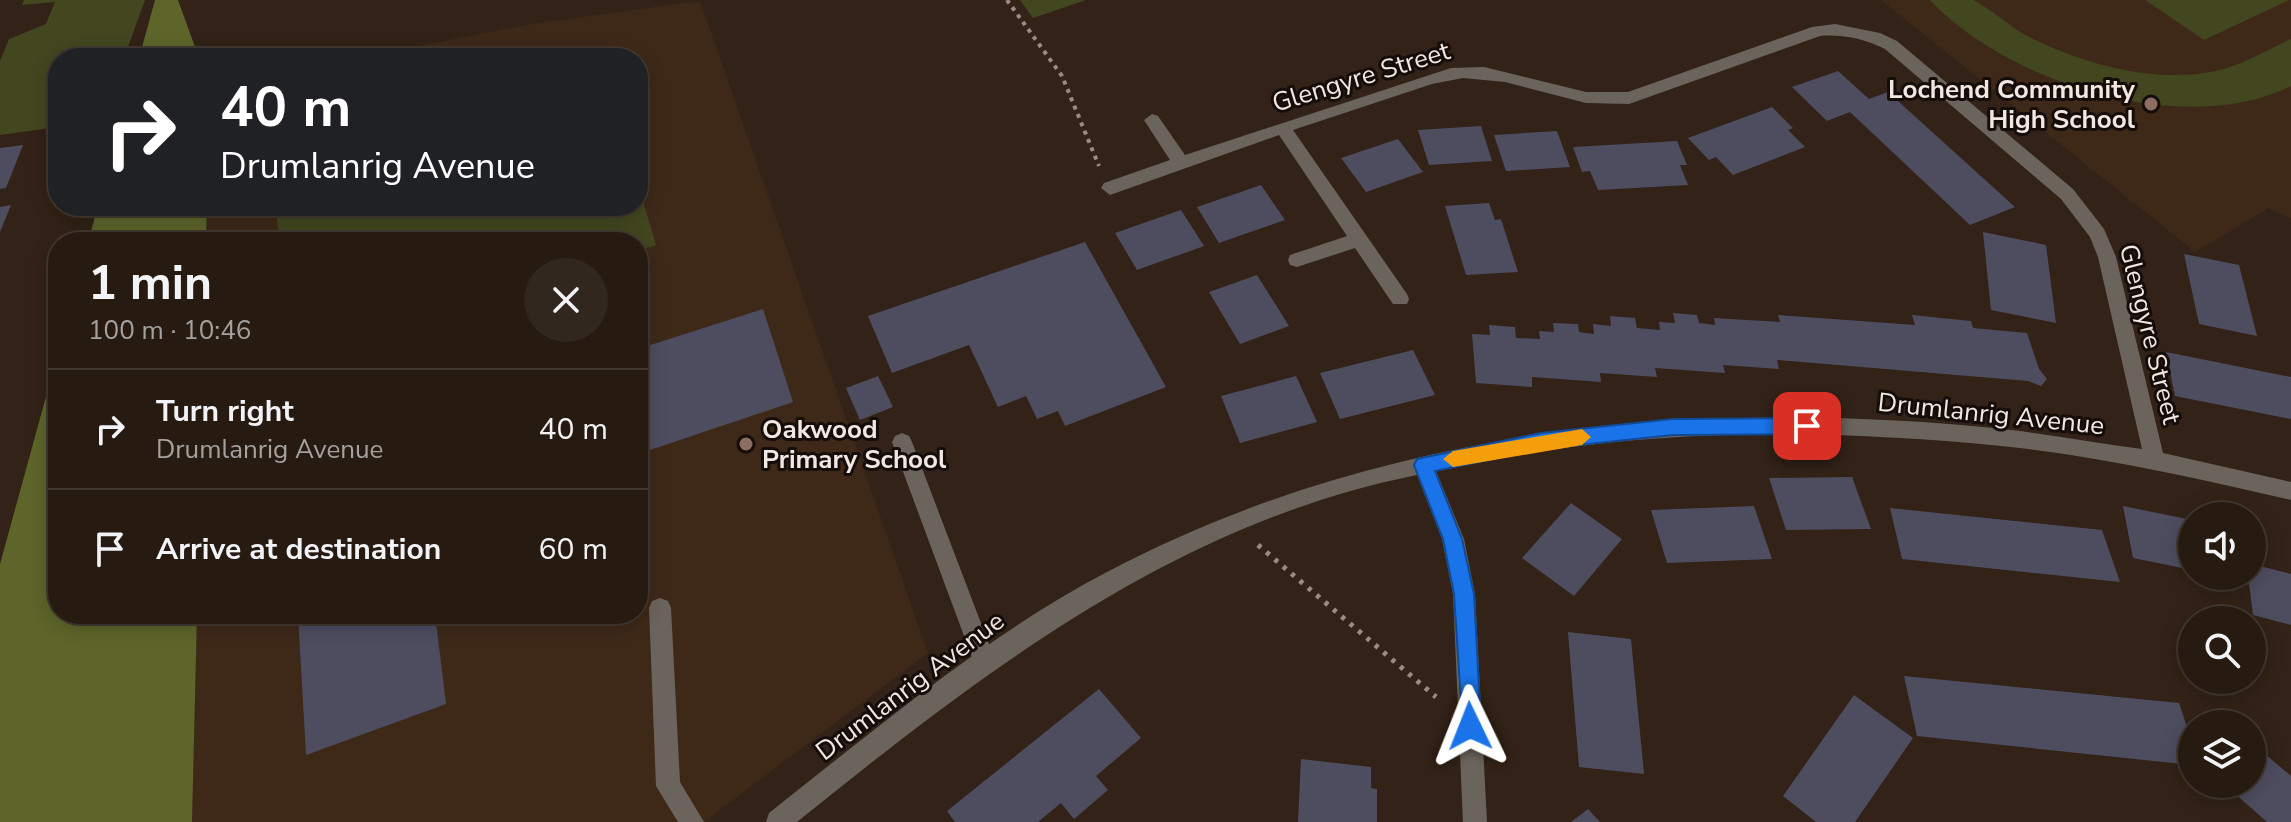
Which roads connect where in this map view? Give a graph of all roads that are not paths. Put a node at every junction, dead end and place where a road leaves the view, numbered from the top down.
1 (1152, 120) dead end
2 (1282, 127) junction
3 (1181, 163) junction
4 (1110, 188) dead end
5 (1359, 239) junction
6 (1297, 260) dead end
7 (1400, 299) dead end
8 (902, 442) dead end
9 (2155, 462) junction
10 (1423, 465) junction
11 (2291, 491) edge
12 (660, 608) dead end
13 (984, 660) junction
14 (692, 822) edge
15 (778, 822) edge
16 (1475, 822) edge

1 - 3 street
2 - 3 street, Glengyre Street
2 - 5 street
2 - 9 street, Glengyre Street
3 - 4 street, Glengyre Street
5 - 6 street
5 - 7 street
8 - 13 street
9 - 10 street, Drumlanrig Avenue
9 - 11 street, Drumlanrig Avenue
10 - 13 street, Drumlanrig Avenue
10 - 16 street
12 - 14 street
13 - 15 street, Drumlanrig Avenue

